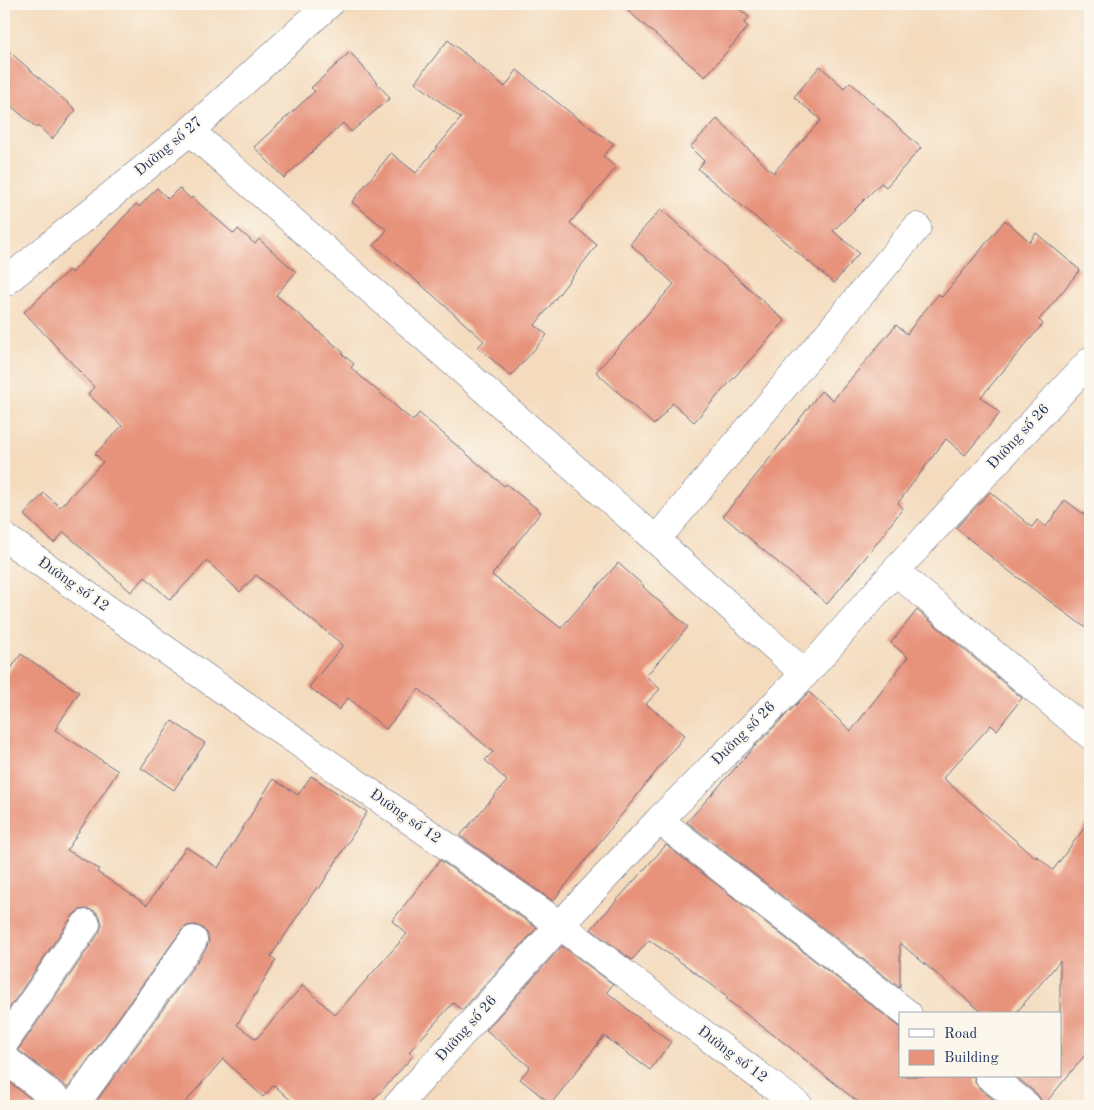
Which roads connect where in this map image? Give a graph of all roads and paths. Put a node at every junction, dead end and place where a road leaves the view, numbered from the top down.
1 (329, 4) edge
2 (190, 131) junction
3 (917, 227) dead end
4 (4, 283) edge
5 (1090, 361) edge
6 (4, 537) edge
7 (656, 540) junction
8 (895, 571) junction
9 (805, 674) junction
10 (1090, 735) edge
11 (659, 820) junction
12 (86, 924) dead end
13 (560, 925) junction
14 (193, 940) dead end
15 (905, 1012) edge
16 (4, 1043) edge
17 (4, 1058) edge
18 (991, 1078) edge
19 (65, 1106) edge
20 (74, 1106) edge
21 (397, 1106) edge
22 (799, 1106) edge
23 (1027, 1106) edge

1 - 2 street, Đường số 27
2 - 4 street, Đường số 27
2 - 7 street
3 - 7 street
5 - 8 street, Đường số 26
6 - 13 street, Đường số 12
7 - 9 street
8 - 9 street, Đường số 26
8 - 10 street
9 - 11 street, Đường số 26
11 - 13 street, Đường số 26
11 - 15 street
12 - 16 street
13 - 21 street, Đường số 26
13 - 22 street, Đường số 12
14 - 20 street
17 - 19 street
18 - 23 street

